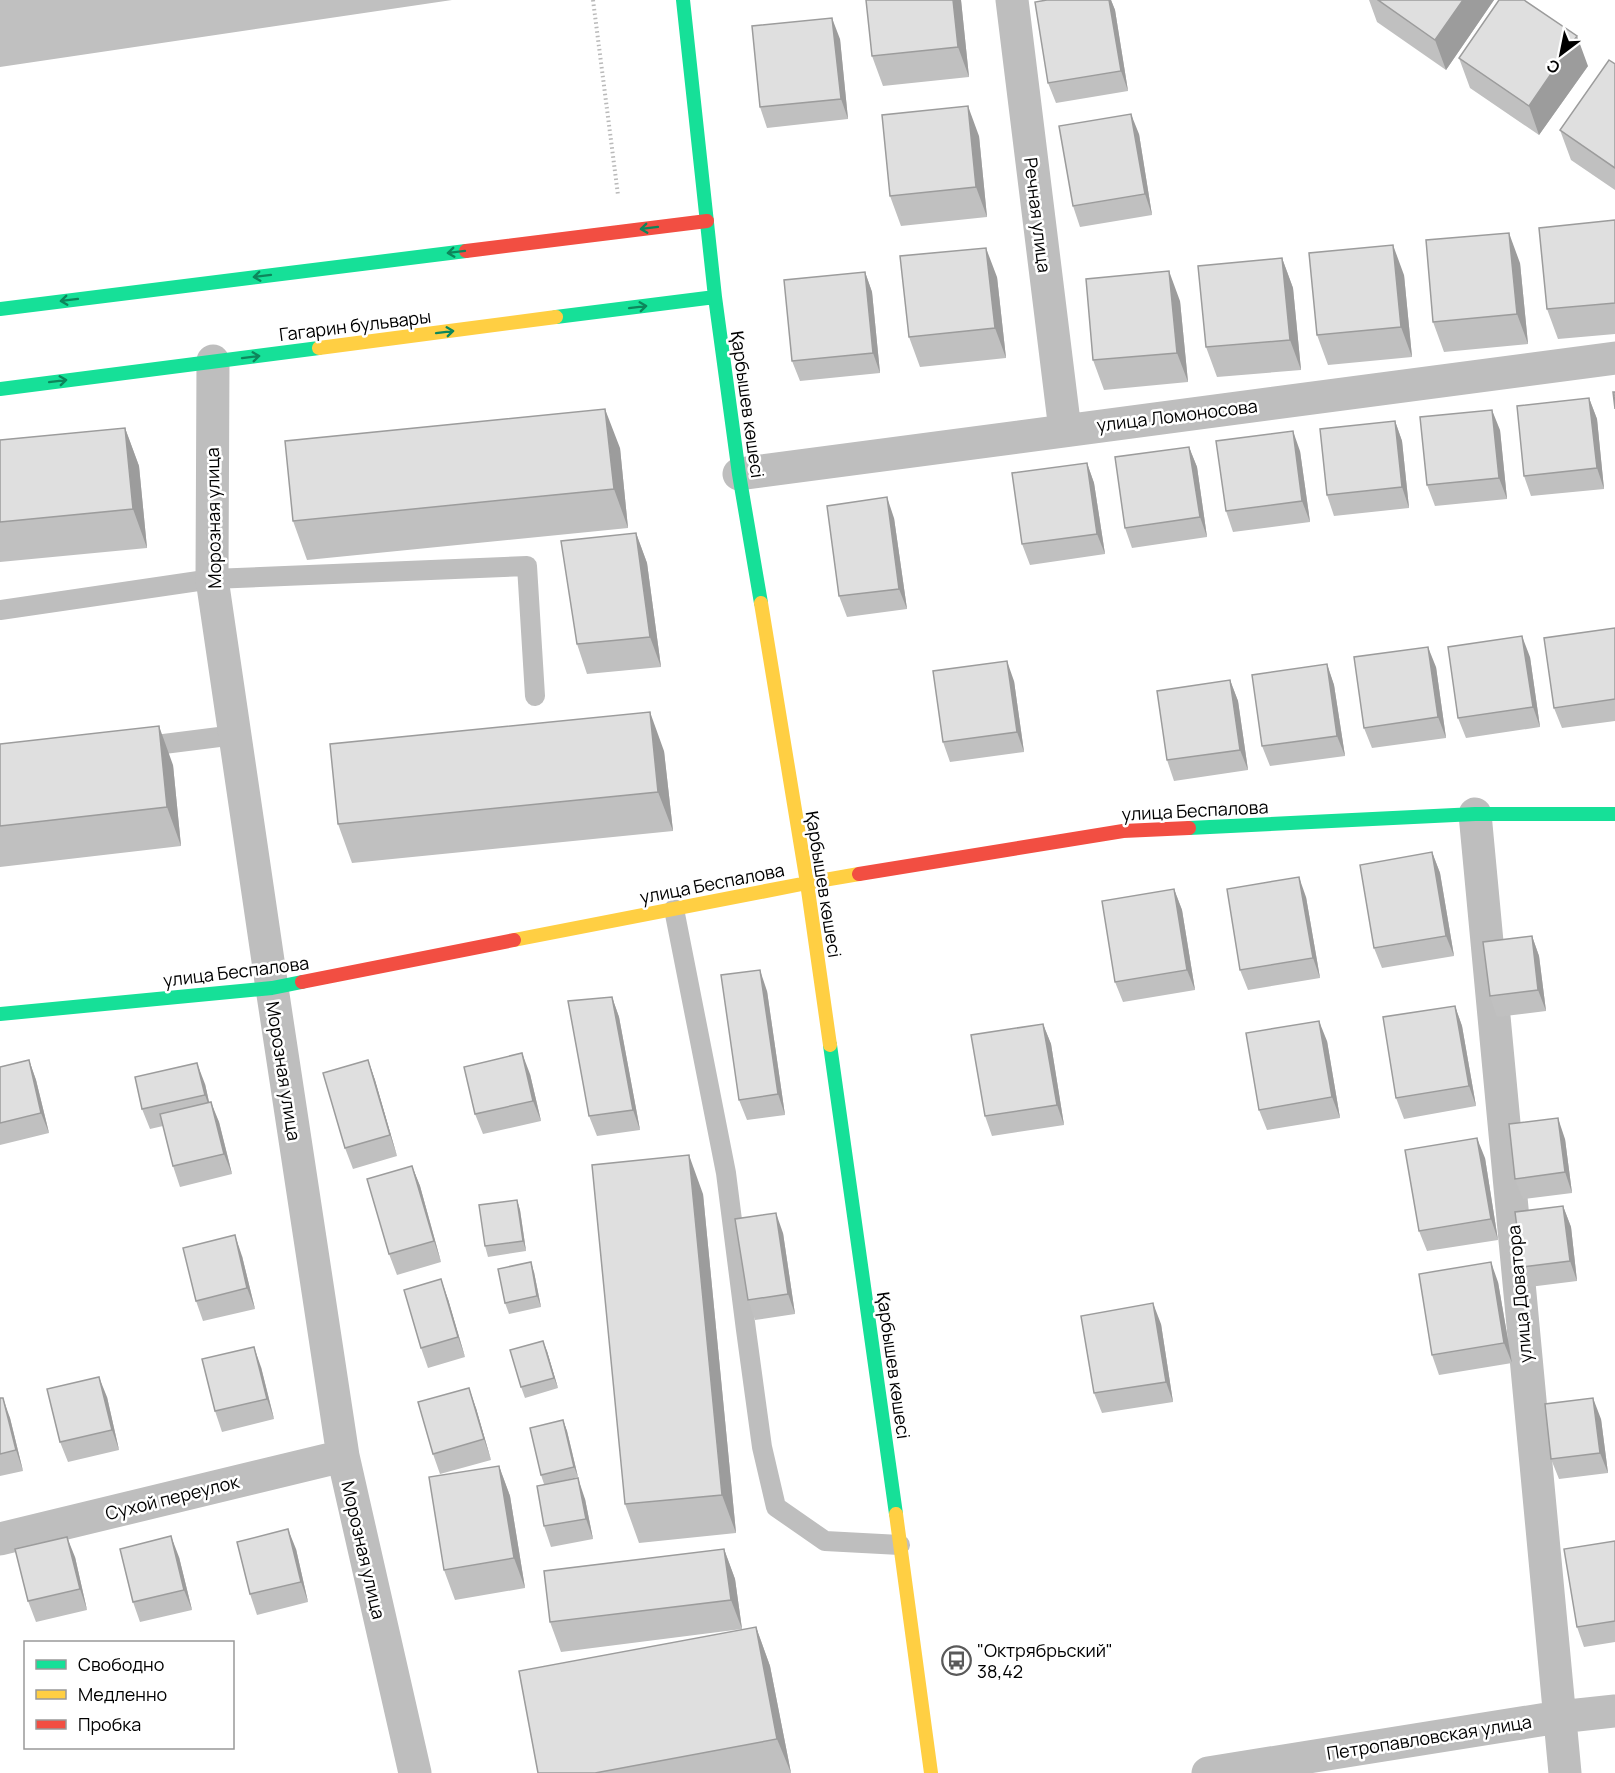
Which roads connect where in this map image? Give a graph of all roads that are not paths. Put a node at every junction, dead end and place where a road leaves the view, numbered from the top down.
1 (683, 0) edge
2 (1012, 0) edge
3 (707, 221) junction
4 (716, 297) junction
5 (0, 309) edge
6 (1615, 358) edge
7 (213, 362) junction
8 (0, 389) edge
9 (1065, 430) junction
10 (740, 474) junction
11 (212, 579) junction
12 (0, 610) edge
13 (536, 696) dead end
14 (235, 735) junction
15 (117, 749) edge
16 (1475, 814) junction
17 (1615, 814) edge
18 (807, 883) junction
19 (674, 909) junction
20 (272, 988) junction
21 (0, 1014) edge
22 (343, 1456) junction
23 (0, 1539) edge
24 (900, 1545) junction
25 (1615, 1711) edge
26 (1559, 1717) junction
27 (415, 1773) edge
28 (931, 1773) edge
29 (1208, 1773) edge
30 (1564, 1773) edge

1 - 3 main road, Қарбышев көшесі
2 - 9 street, Речная улица
3 - 4 main road, Қарбышев көшесі
3 -> 5 main road
7 -> 4 main road, Гагарин бульвары
4 - 10 main road, Қарбышев көшесі
6 - 9 street, улица Ломоносова
8 -> 7 main road, Гагарин бульвары
7 - 11 street, Морозная улица
9 - 10 street, улица Ломоносова
10 - 18 main road, Қарбышев көшесі
11 - 12 lane
11 - 13 lane
11 - 14 street, Морозная улица
14 - 15 lane
14 - 20 street, Морозная улица
16 - 17 main road, улица Беспалова
16 - 18 main road, улица Беспалова
16 - 26 street, улица Доватора
18 - 19 main road, улица Беспалова
18 - 24 main road, Қарбышев көшесі
19 - 20 main road, улица Беспалова
19 - 24 lane
20 - 21 main road, улица Беспалова
20 - 22 street, Морозная улица
22 - 23 street, Сухой переулок
22 - 27 street, Морозная улица
24 - 28 main road, Қарбышев көшесі
25 - 26 street, Петропавловская улица
26 - 29 street, Петропавловская улица
26 - 30 street, улица Доватора

